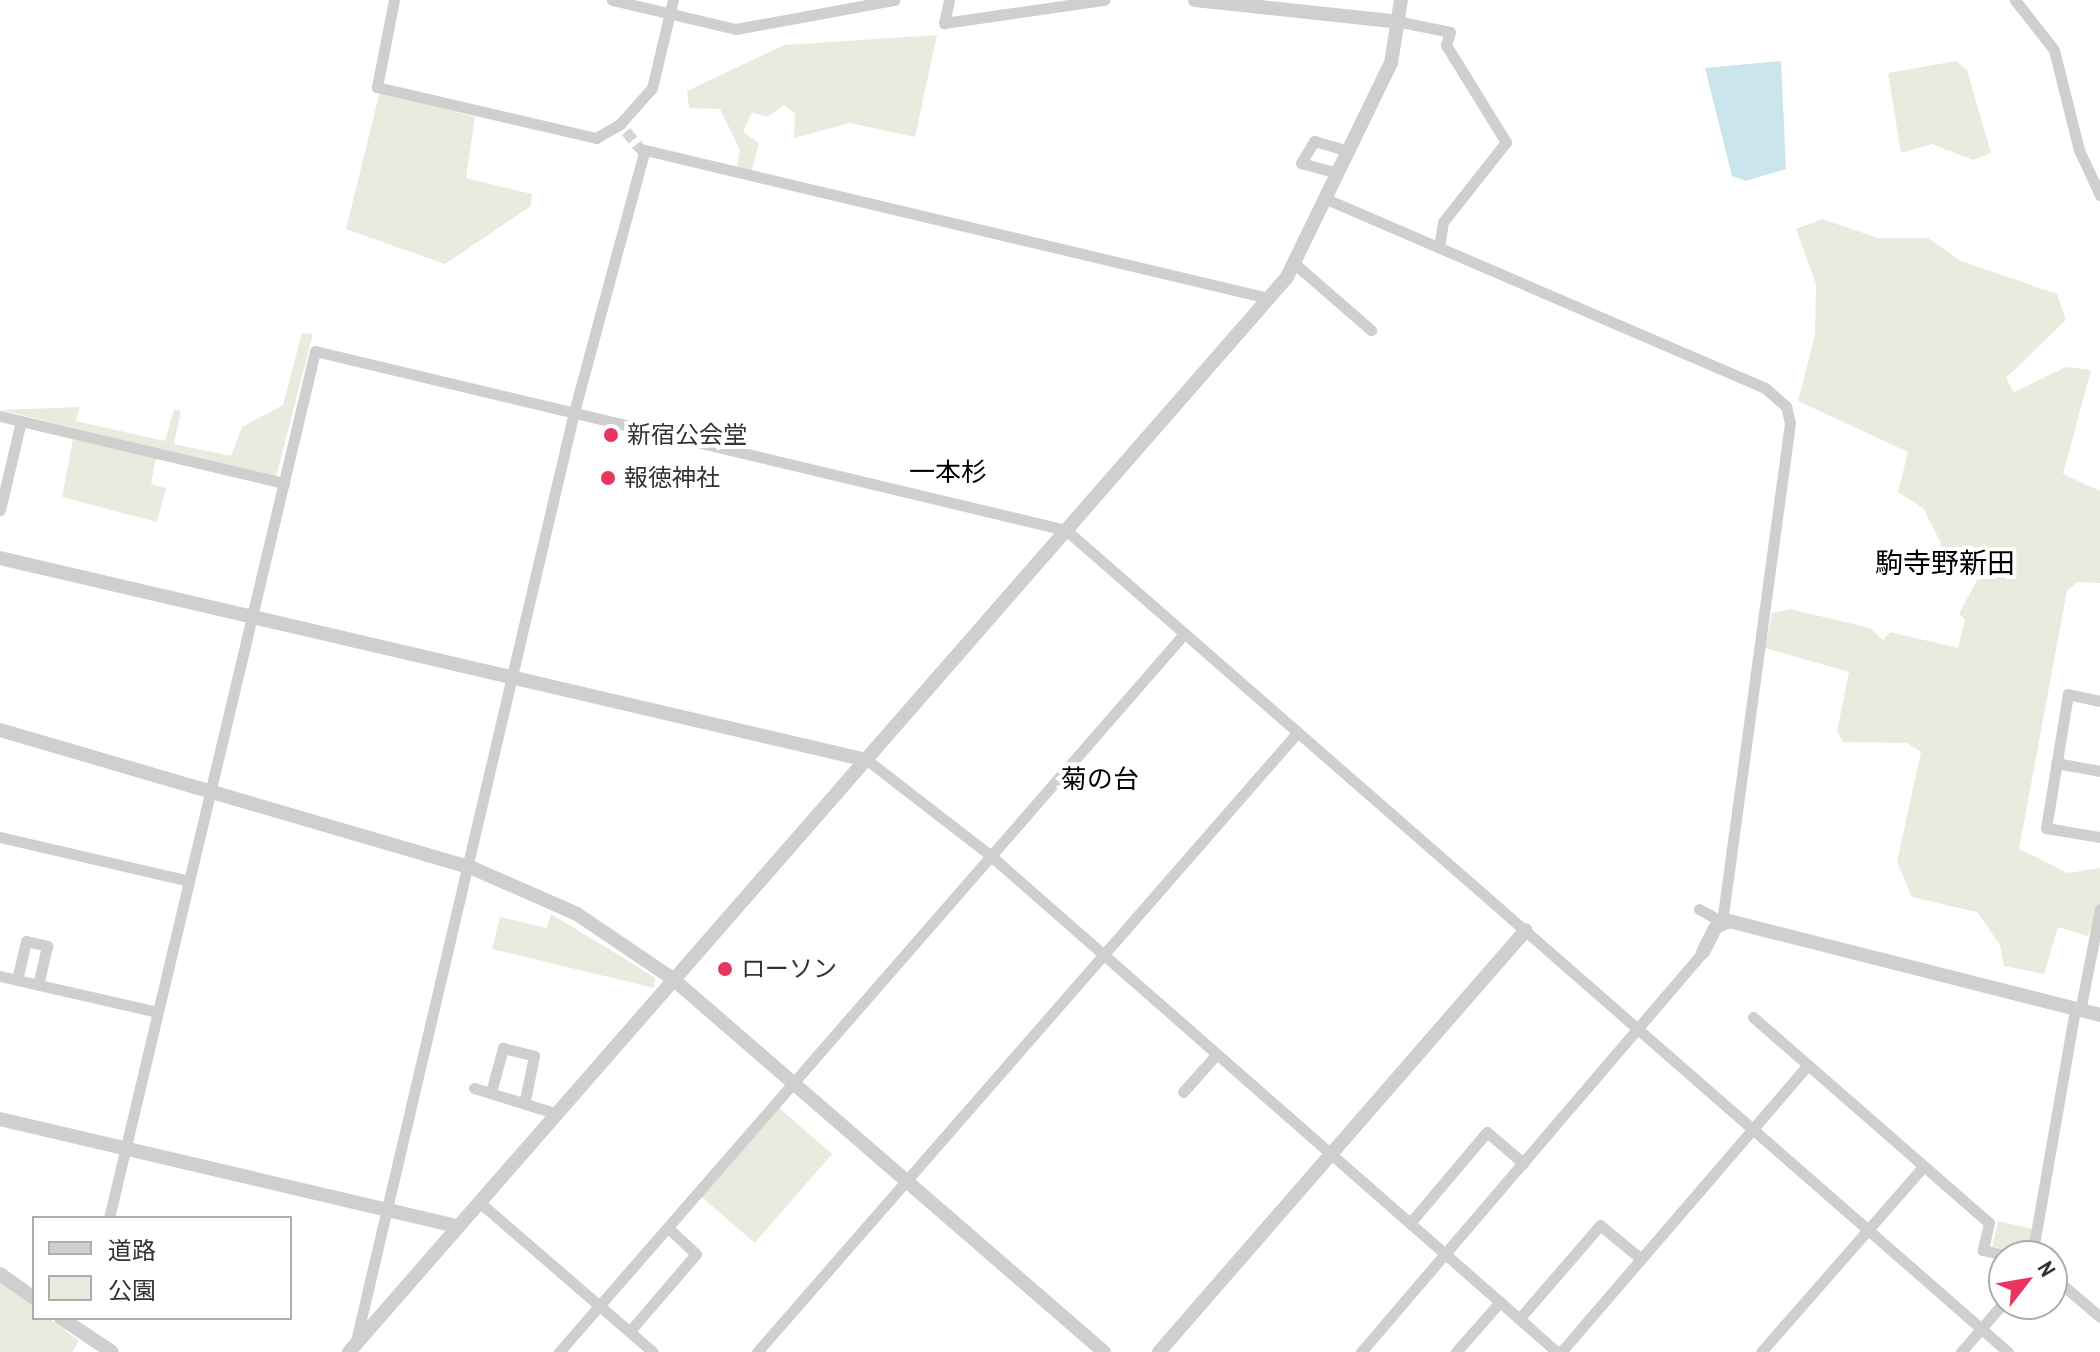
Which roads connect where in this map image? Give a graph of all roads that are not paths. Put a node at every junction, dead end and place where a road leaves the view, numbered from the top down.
1 (394, 0) edge
2 (612, 0) edge
3 (673, 0) edge
4 (894, 0) edge
5 (949, 0) edge
6 (1104, 0) edge
7 (1195, 0) edge
8 (1401, 0) edge
9 (2015, 0) edge
10 (669, 14) junction
11 (1401, 22) junction
12 (1349, 151) junction
13 (1338, 173) junction
14 (2100, 195) edge
15 (1324, 198) junction
16 (1439, 248) junction
17 (1295, 264) junction
18 (1268, 298) junction
19 (1371, 330) dead end
20 (574, 412) junction
21 (0, 416) edge
22 (21, 421) junction
23 (284, 483) junction
24 (0, 510) edge
25 (1066, 530) junction
26 (0, 558) edge
27 (252, 616) junction
28 (1184, 634) junction
29 (513, 678) junction
30 (2100, 701) edge
31 (0, 730) edge
32 (1297, 733) junction
33 (867, 760) junction
34 (2056, 763) junction
35 (2100, 771) edge
36 (210, 792) junction
37 (0, 837) edge
38 (2100, 837) edge
39 (991, 856) junction
40 (470, 867) junction
41 (189, 881) junction
42 (1699, 909) dead end
43 (2100, 909) edge
44 (1722, 922) junction
45 (1526, 930) junction
46 (1703, 952) joint
47 (1102, 956) junction
48 (0, 976) edge
49 (673, 979) junction
50 (17, 980) junction
51 (38, 985) junction
52 (2077, 1010) junction
53 (157, 1012) junction
54 (2100, 1015) edge
55 (1753, 1017) dead end
56 (1639, 1031) junction
57 (1216, 1055) junction
58 (1807, 1066) junction
59 (793, 1083) junction
60 (474, 1088) dead end
61 (491, 1092) junction
62 (1183, 1092) dead end
63 (525, 1100) junction
64 (555, 1113) junction
65 (0, 1119) edge
66 (1754, 1129) junction
67 (126, 1148) junction
68 (1331, 1155) junction
69 (1523, 1163) junction
70 (1924, 1166) junction
71 (908, 1181) junction
72 (478, 1201) junction
73 (389, 1209) junction
74 (109, 1216) edge
75 (1410, 1223) junction
76 (456, 1226) junction
77 (668, 1228) junction
78 (1868, 1228) junction
79 (2035, 1240) edge
80 (1988, 1251) edge
81 (1445, 1254) junction
82 (1641, 1259) junction
83 (0, 1274) edge
84 (2068, 1290) edge
85 (32, 1297) edge
86 (1500, 1302) junction
87 (599, 1305) junction
88 (2100, 1317) edge
89 (1519, 1319) junction
90 (1989, 1320) edge
91 (83, 1325) edge
92 (1981, 1329) junction
93 (630, 1331) junction
94 (352, 1349) edge
95 (112, 1352) edge
96 (559, 1352) edge
97 (653, 1352) edge
98 (757, 1352) edge
99 (1104, 1352) edge
100 (1159, 1352) edge
101 (1361, 1352) edge
102 (1456, 1352) edge
103 (1559, 1352) edge
104 (1761, 1352) edge
105 (1961, 1352) edge
106 (2008, 1352) edge

1 - 10 street
2 - 10 street
3 - 10 street
4 - 10 street
5 - 6 street
7 - 11 street
8 - 11 street
9 - 14 street
11 - 12 street
11 - 16 street
12 - 13 street
12 - 13 street
13 - 15 street
15 - 16 street
15 - 17 street
16 - 44 street
17 - 18 street
17 - 19 street
18 - 20 street
18 - 25 street
20 - 23 street
20 - 25 street
20 - 29 street
21 - 22 street
22 - 23 street
22 - 24 street
23 - 27 street
25 - 28 street
25 - 33 street
26 - 27 street
27 - 29 street
27 - 36 street
28 - 32 street
28 - 39 street
29 - 33 street
29 - 40 street
30 - 34 street
31 - 36 street
32 - 45 street
32 - 47 street
33 - 39 street
33 - 49 street
34 - 35 street
34 - 38 street
36 - 40 street
36 - 41 street
37 - 41 street
39 - 47 street
39 - 59 street
40 - 49 street
40 - 73 street
41 - 53 street
42 - 44 street
43 - 52 street
44 - 46 street
44 - 52 street
45 - 56 street
45 - 68 street
46 - 56 street
47 - 57 street
47 - 71 street
48 - 50 street
49 - 59 street
49 - 64 street
50 - 51 street
50 - 51 street
51 - 53 street
52 - 54 street
52 - 79 street
53 - 67 street
55 - 58 street
56 - 66 street
56 - 69 street
57 - 62 street
57 - 68 street
58 - 66 street
58 - 70 street
59 - 71 street
59 - 77 street
60 - 61 street
61 - 63 street
61 - 63 street
63 - 64 street
64 - 72 street
65 - 67 street
66 - 78 street
66 - 82 street
67 - 73 street
67 - 74 street
68 - 75 street
68 - 100 street
69 - 75 street
69 - 81 street
70 - 78 street
70 - 80 street
71 - 98 street
71 - 99 street
72 - 76 street
72 - 87 street
73 - 76 street
73 - 94 street
75 - 81 street
76 - 94 street
77 - 87 street
77 - 93 street
78 - 92 street
78 - 104 street
81 - 86 street
81 - 101 street
82 - 89 street
82 - 103 street
83 - 85 street
84 - 88 street
86 - 89 street
86 - 102 street
87 - 93 street
87 - 96 street
89 - 103 street
90 - 92 street
91 - 95 street
92 - 105 street
92 - 106 street
93 - 97 street

